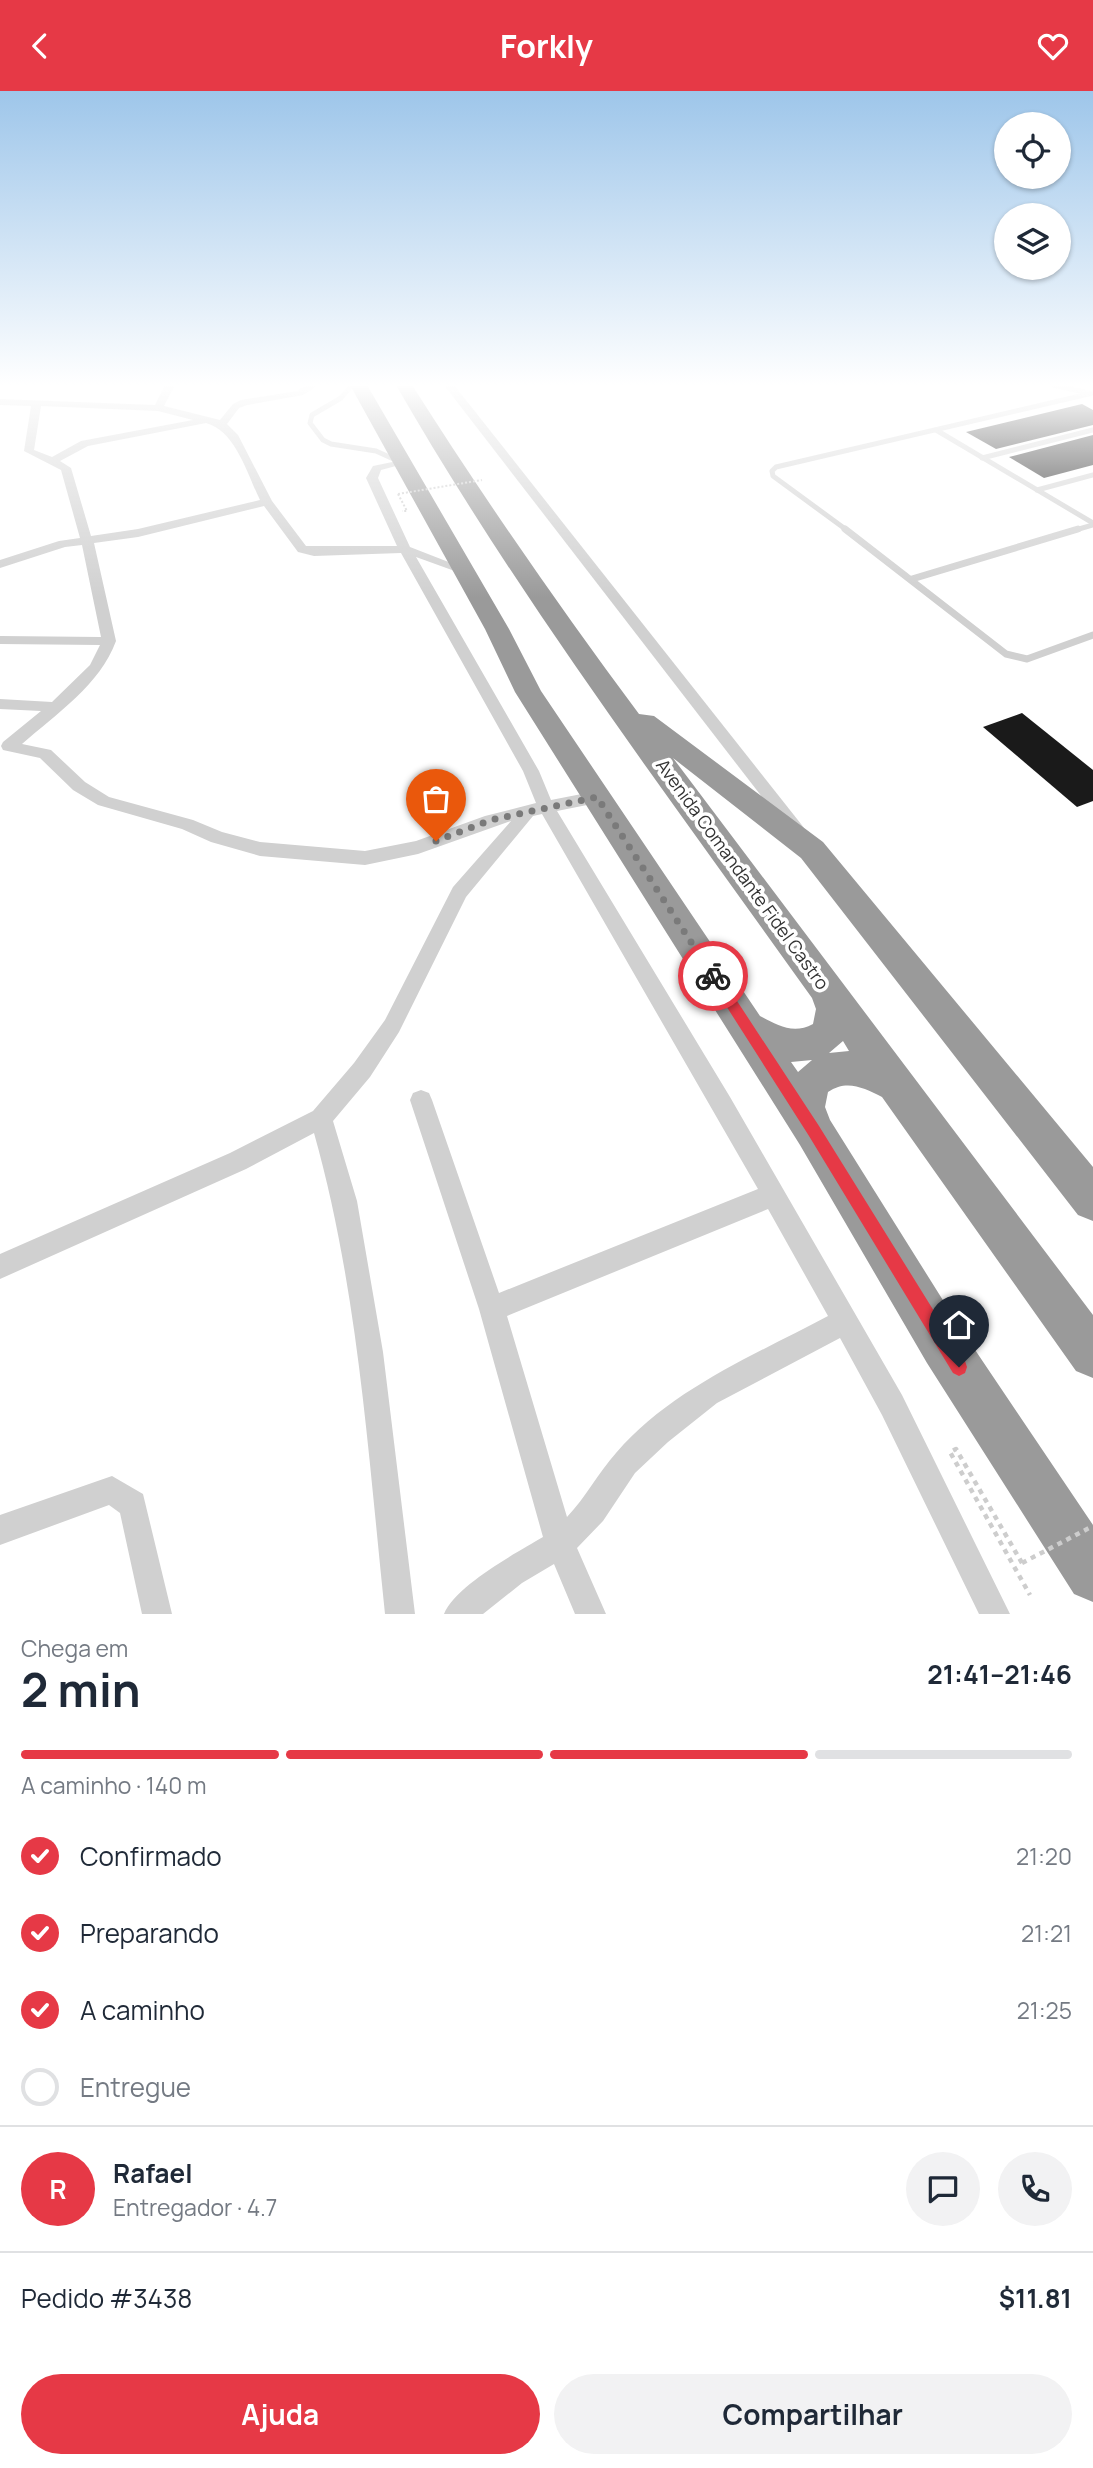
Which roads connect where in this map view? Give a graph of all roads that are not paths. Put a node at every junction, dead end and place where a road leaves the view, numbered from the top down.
1 (38, 456) edge
2 (60, 456) edge
3 (244, 456) edge
4 (387, 456) edge
5 (398, 456) edge
6 (448, 456) edge
7 (504, 456) edge
8 (823, 456) edge
9 (979, 456) edge
10 (990, 456) edge
11 (982, 458) junction
12 (52, 462) junction
13 (402, 463) junction
14 (1093, 475) edge
15 (1037, 490) junction
16 (267, 502) junction
17 (1093, 524) edge
18 (87, 541) junction
19 (405, 549) junction
20 (0, 564) edge
21 (463, 570) junction
22 (912, 579) junction
23 (1093, 635) edge
24 (0, 640) edge
25 (109, 641) junction
26 (618, 703) junction
27 (0, 704) edge
28 (53, 708) junction
29 (597, 797) junction
30 (537, 809) junction
31 (812, 850) junction
32 (825, 986) junction
33 (741, 1018) junction
34 (903, 1093) junction
35 (421, 1100) dead end
36 (321, 1118) junction
37 (814, 1131) junction
38 (773, 1195) junction
39 (1093, 1200) edge
40 (0, 1266) edge
41 (492, 1309) junction
42 (845, 1321) junction
43 (1093, 1354) edge
44 (0, 1530) edge
45 (560, 1544) junction
46 (1093, 1575) edge
47 (157, 1614) edge
48 (400, 1614) edge
49 (459, 1614) edge
50 (591, 1614) edge
51 (995, 1614) edge

1 - 12 street
2 - 12 street
3 - 16 street
4 - 13 lane
5 - 13 highway
6 - 26 highway, Avenida Comandante Fidel Castro
7 - 31 street
8 - 22 lane
9 - 11 lane
10 - 11 lane
11 - 15 lane
12 - 18 street
13 - 19 street
13 - 21 highway
14 - 15 lane
15 - 17 lane
16 - 18 street
16 - 19 street
17 - 22 lane
18 - 20 street
18 - 25 street
19 - 21 street
19 - 30 street
21 - 29 highway
22 - 23 lane
24 - 25 street
25 - 28 street
26 - 31 highway
26 - 32 highway, Avenida Comandante Fidel Castro
27 - 28 street
28 - 30 street
29 - 30 street
29 - 33 highway
30 - 36 street
30 - 38 street
31 - 39 highway
32 - 33 highway
32 - 34 highway, Avenida Comandante Fidel Castro
33 - 37 highway
34 - 37 highway
34 - 43 highway, Avenida Comandante Fidel Castro
35 - 41 street
36 - 40 street
36 - 48 street
37 - 46 highway
38 - 41 street
38 - 42 street
41 - 45 street
42 - 45 street
42 - 51 street
44 - 47 street
45 - 49 street
45 - 50 street

